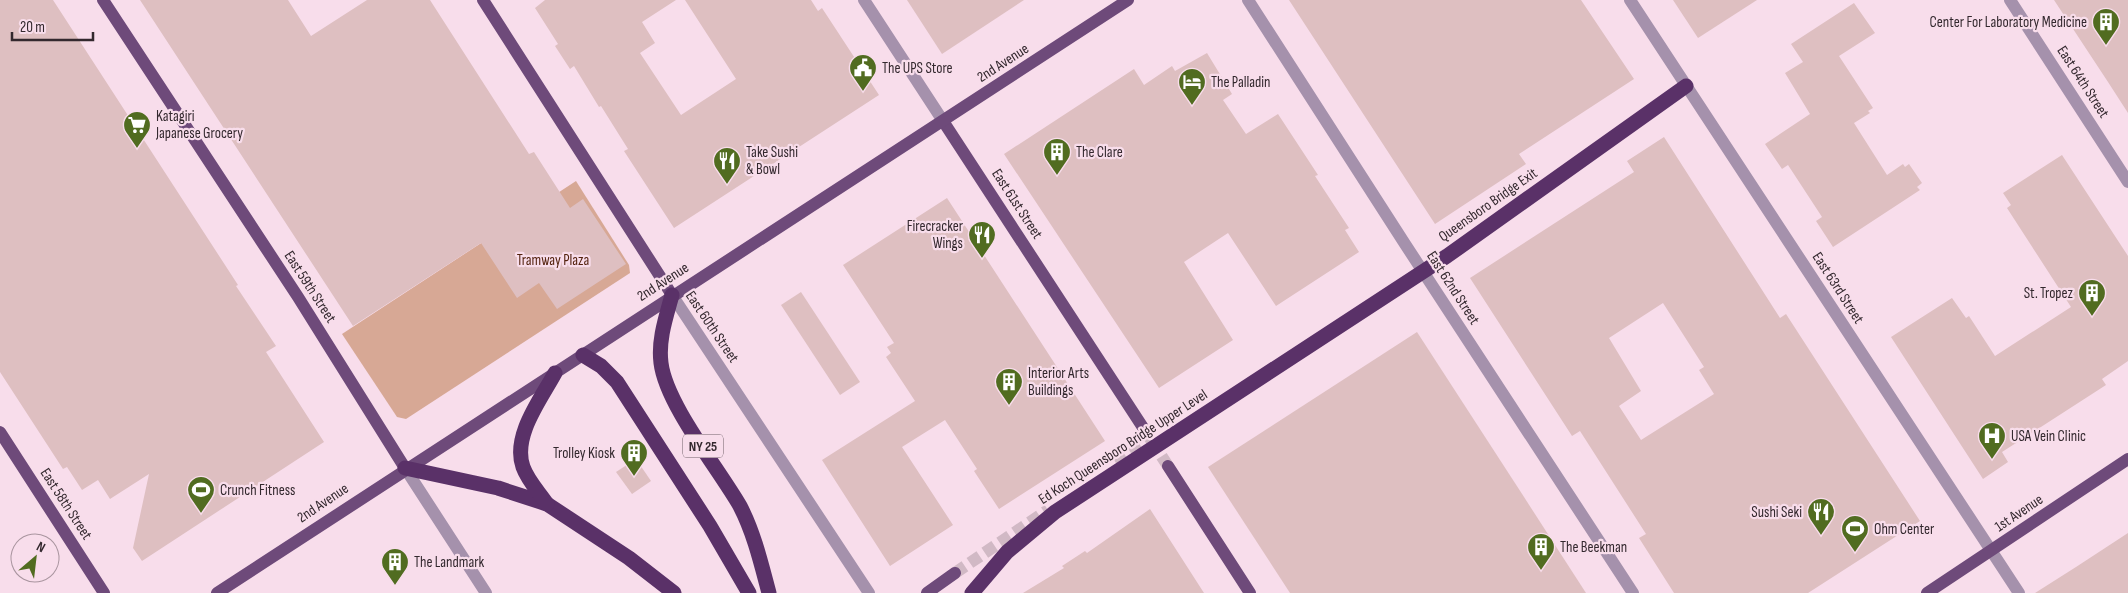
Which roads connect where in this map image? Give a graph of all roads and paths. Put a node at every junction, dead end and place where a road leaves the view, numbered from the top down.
1 (103, 0) edge
2 (483, 0) edge
3 (864, 0) edge
4 (1128, 0) edge
5 (1248, 0) edge
6 (1630, 0) edge
7 (2010, 0) edge
8 (1686, 86) junction
9 (943, 122) junction
10 (2128, 182) edge
11 (1422, 272) junction
12 (672, 295) junction
13 (1307, 348) joint
14 (582, 355) junction
15 (555, 373) junction
16 (1142, 426) tunnel mouth
17 (0, 432) edge
18 (2128, 459) edge
19 (1168, 466) tunnel mouth
20 (405, 468) junction
21 (547, 504) junction
22 (1991, 551) junction
23 (955, 574) tunnel mouth
24 (104, 593) edge
25 (217, 593) edge
26 (486, 593) edge
27 (674, 593) edge
28 (749, 593) edge
29 (769, 593) edge
30 (869, 593) edge
31 (927, 593) edge
32 (972, 593) edge
33 (1250, 593) edge
34 (1633, 593) edge
35 (1928, 593) edge
36 (2019, 593) edge

1 - 20 main road, East 59th Street
2 - 12 main road, East 60th Street
3 - 9 street, East 61st Street
4 - 9 main road, 2nd Avenue
5 - 11 street, East 62nd Street
6 - 8 street, East 63rd Street
7 - 10 street, East 64th Street
8 - 11 highway, Queensboro Bridge Exit
8 - 22 street, East 63rd Street
9 - 12 main road, 2nd Avenue
9 - 16 main road, East 61st Street
11 - 13 highway, Queensboro Bridge Exit
11 - 34 street, East 62nd Street
12 - 14 main road, 2nd Avenue
12 - 29 highway, NY 25
12 - 30 street, East 60th Street
13 - 32 highway, Ed Koch Queensboro Bridge Upper Level
14 - 15 main road, 2nd Avenue
14 - 28 highway
15 - 20 main road, 2nd Avenue
15 - 21 highway
17 - 24 main road, East 58th Street
18 - 22 main road, 1st Avenue
19 - 33 main road
20 - 21 highway
20 - 25 main road, 2nd Avenue
20 - 26 street, East 59th Street
21 - 27 highway
22 - 35 main road, 1st Avenue
22 - 36 street, East 63rd Street
23 - 31 main road

